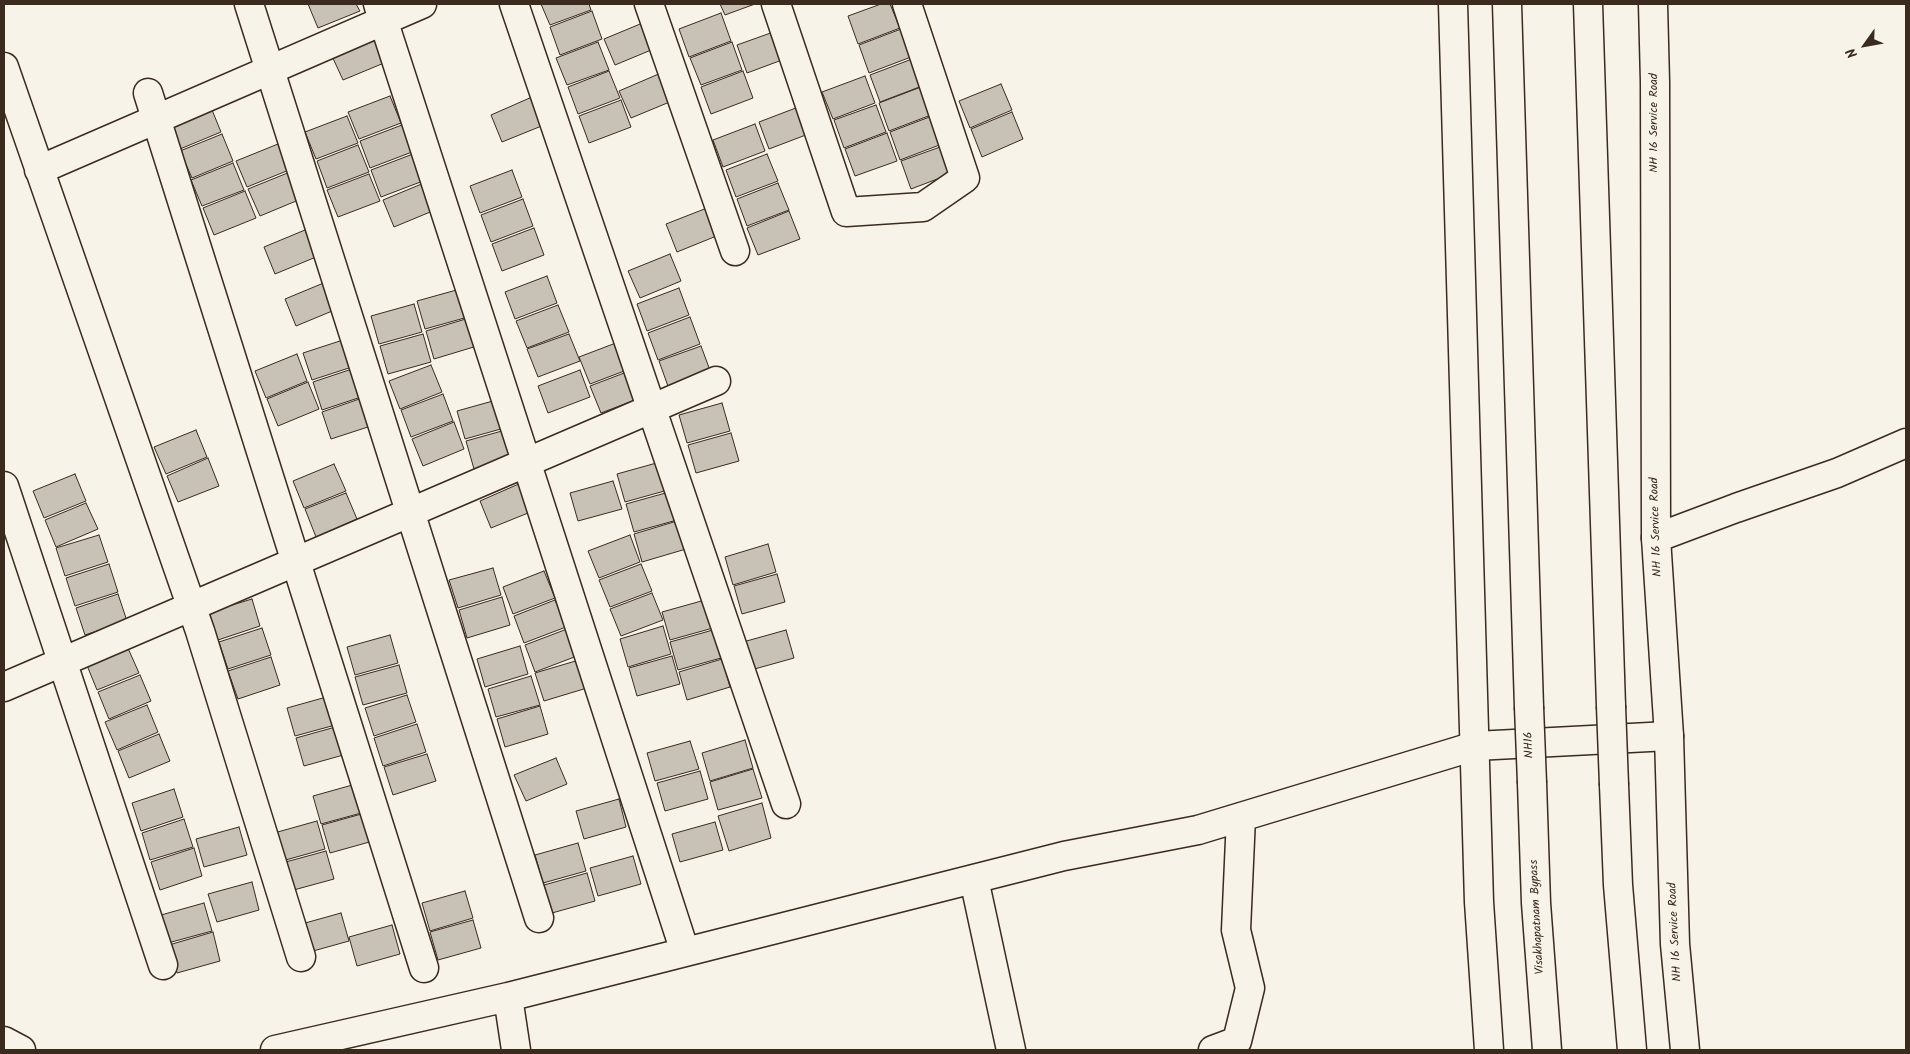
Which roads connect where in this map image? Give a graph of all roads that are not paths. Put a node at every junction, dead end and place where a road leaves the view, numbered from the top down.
1 (248, 4) edge
2 (422, 4) edge
3 (514, 4) edge
4 (650, 4) edge
5 (776, 4) edge
6 (907, 4) edge
7 (1453, 4) edge
8 (1507, 4) edge
9 (1588, 4) edge
10 (1653, 4) edge
11 (381, 12) edge
12 (4, 67) edge
13 (270, 70) junction
14 (148, 93) dead end
15 (156, 119) junction
16 (40, 170) junction
17 (735, 251) dead end
18 (716, 381) dead end
19 (651, 408) junction
20 (1906, 443) edge
21 (526, 462) junction
22 (4, 486) edge
23 (410, 512) junction
24 (1656, 538) junction
25 (296, 562) junction
26 (191, 606) junction
27 (62, 662) junction
28 (4, 687) edge
29 (1669, 736) junction
30 (1475, 746) junction
31 (1532, 783) joint
32 (786, 804) dead end
33 (1241, 817) junction
34 (974, 879) junction
35 (539, 918) dead end
36 (685, 952) junction
37 (301, 957) dead end
38 (163, 965) dead end
39 (424, 968) dead end
40 (508, 997) junction
41 (4, 1041) edge
42 (21, 1050) edge
43 (279, 1050) edge
44 (516, 1050) edge
45 (1011, 1050) edge
46 (1213, 1050) edge
47 (1489, 1050) edge
48 (1547, 1050) edge
49 (1632, 1050) edge
50 (1685, 1050) edge

1 - 13 main road
2 - 11 main road
3 - 19 main road
4 - 17 main road
5 - 6 main road
7 - 30 main road
8 - 31 main road, NH16 / NH16, bridge
9 - 49 main road, bridge
10 - 24 main road, NH 16 Service Road
11 - 13 main road
11 - 21 main road
12 - 16 main road
13 - 15 main road
13 - 23 main road
14 - 15 main road
15 - 16 main road
15 - 25 main road
16 - 26 main road
18 - 19 main road
19 - 21 main road
19 - 32 main road
20 - 24 main road
21 - 23 main road
21 - 36 main road
22 - 27 main road
23 - 25 main road
23 - 35 main road
24 - 29 main road, NH 16 Service Road
25 - 26 main road
25 - 39 main road
26 - 27 main road
26 - 37 main road
27 - 28 main road
27 - 38 main road
29 - 30 main road
29 - 50 main road, NH 16 Service Road
30 - 33 main road
30 - 47 main road
31 - 48 main road, Visakhapatnam Bypass / NH16
33 - 34 main road
33 - 46 main road
34 - 36 main road
34 - 45 main road
36 - 40 main road
40 - 43 main road
40 - 44 main road
41 - 42 main road

